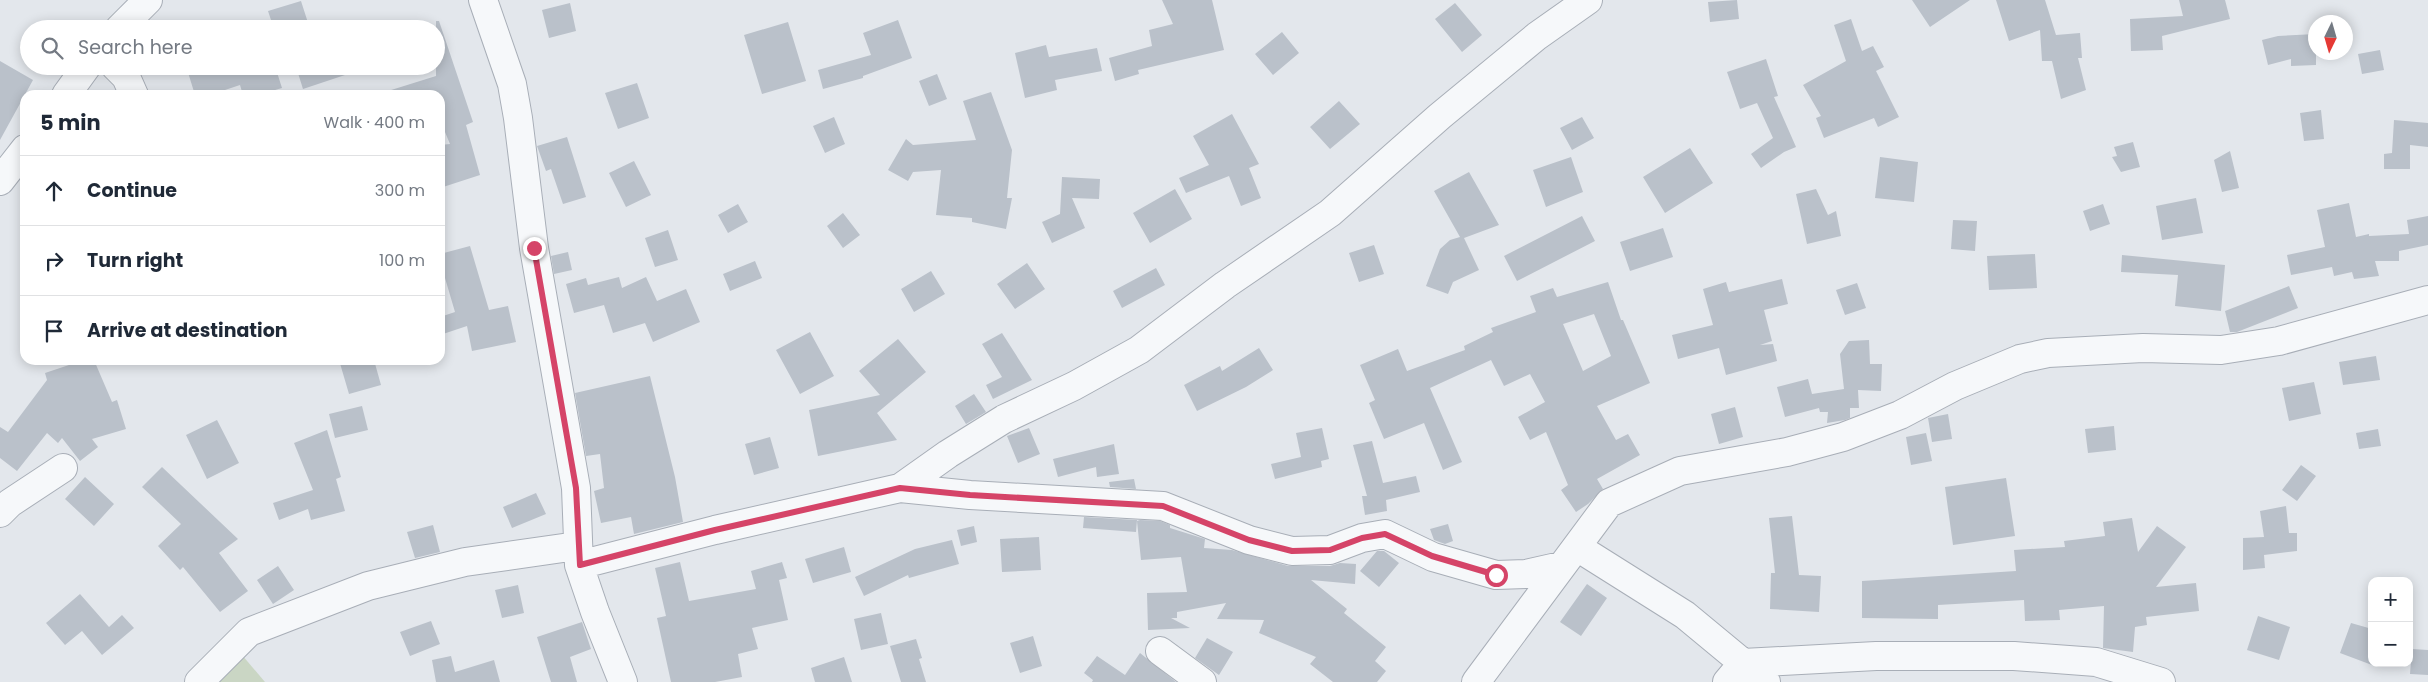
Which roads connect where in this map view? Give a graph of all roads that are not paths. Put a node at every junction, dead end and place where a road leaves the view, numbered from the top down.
1 (148, 0) edge
2 (483, 0) edge
3 (1588, 0) edge
4 (128, 20) edge
5 (80, 75) edge
6 (124, 75) edge
7 (70, 90) edge
8 (132, 90) edge
9 (20, 155) edge
10 (0, 181) edge
11 (2428, 300) edge
12 (63, 468) dead end
13 (900, 488) junction
14 (0, 513) edge
15 (578, 556) junction
16 (1569, 556) junction
17 (1160, 651) dead end
18 (1735, 673) edge
19 (199, 682) edge
20 (623, 682) edge
21 (1202, 682) edge
22 (1476, 682) edge
23 (1766, 682) edge
24 (2161, 682) edge

1 - 4 street
2 - 15 street
3 - 13 street
5 - 7 street
6 - 8 street
9 - 10 street
11 - 16 street
12 - 14 street
13 - 15 street
13 - 16 street
15 - 19 street
15 - 20 street
16 - 18 street
16 - 22 street
17 - 21 street
18 - 23 street
18 - 24 street

